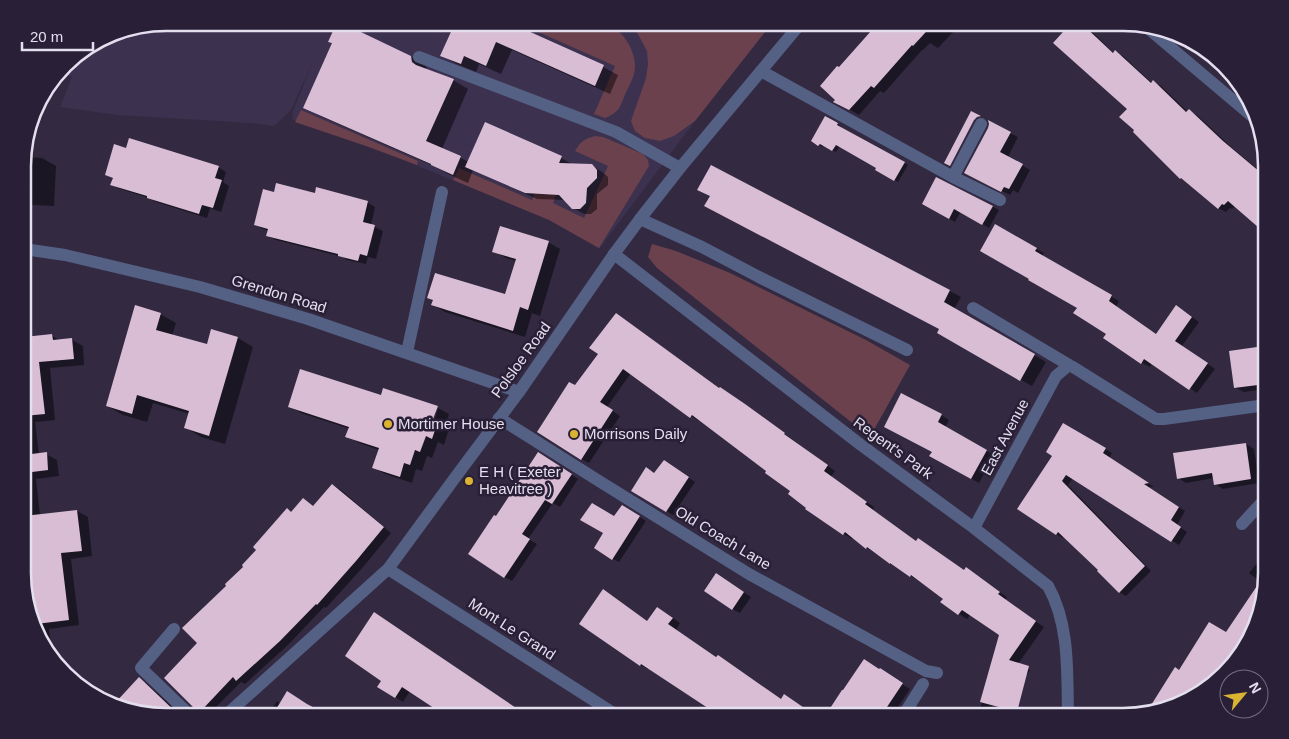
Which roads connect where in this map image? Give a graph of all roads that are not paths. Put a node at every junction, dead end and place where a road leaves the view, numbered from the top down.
1 (794, 31) edge
2 (1157, 36) edge
3 (419, 57) dead end
4 (761, 70) junction
5 (1246, 111) edge
6 (981, 124) dead end
7 (680, 168) junction
8 (953, 176) junction
9 (442, 192) dead end
10 (1000, 200) dead end
11 (640, 219) junction
12 (31, 250) edge
13 (614, 254) junction
14 (973, 308) dead end
15 (907, 350) dead end
16 (407, 352) junction
17 (1069, 365) junction
18 (520, 392) junction
19 (1257, 406) edge
20 (499, 418) junction
21 (1257, 508) edge
22 (1242, 524) dead end
23 (974, 528) junction
24 (388, 569) junction
25 (174, 629) dead end
26 (937, 673) dead end
27 (923, 684) dead end
28 (908, 707) edge
29 (1068, 707) edge
30 (183, 708) edge
31 (238, 708) edge
32 (605, 708) edge

1 - 4 street, Polsloe Road
2 - 5 street
3 - 7 street
4 - 7 street, Polsloe Road
4 - 8 street
6 - 8 street
7 - 11 street, Polsloe Road
8 - 10 street
9 - 16 street
11 - 13 street, Polsloe Road
11 - 15 street
12 - 16 street, Grendon Road
13 - 18 street, Polsloe Road
13 - 23 street, Regent's Park
14 - 17 street
16 - 18 street, Grendon Road
17 - 19 street
17 - 23 street, East Avenue
18 - 20 street, Polsloe Road
20 - 24 street, Polsloe Road
20 - 26 street, Old Coach Lane
21 - 22 street
23 - 29 street, Regent's Park
24 - 31 street, Polsloe Road
24 - 32 street, Mont Le Grand
25 - 30 street
27 - 28 street

